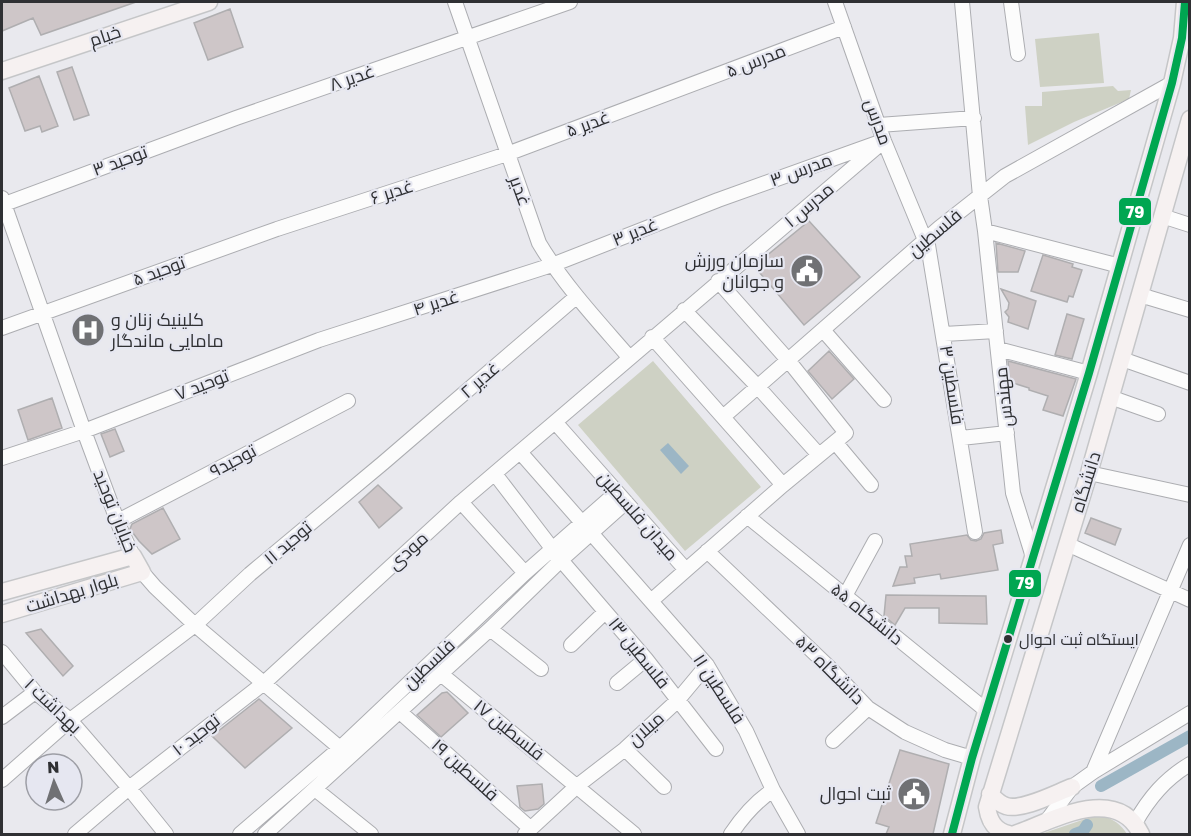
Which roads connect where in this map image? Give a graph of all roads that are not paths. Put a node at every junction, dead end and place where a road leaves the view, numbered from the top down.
1 (209, 2) edge
2 (455, 2) edge
3 (570, 2) edge
4 (835, 2) edge
5 (962, 2) edge
6 (1011, 2) edge
7 (1186, 2) edge
8 (1190, 8) edge
9 (844, 27) junction
10 (468, 39) junction
11 (1018, 54) dead end
12 (2, 71) edge
13 (1172, 83) junction
14 (668, 94) joint
15 (236, 118) joint
16 (974, 118) junction
17 (1190, 119) edge
18 (879, 125) junction
19 (884, 141) junction
20 (507, 154) junction
21 (980, 196) junction
22 (718, 200) joint
23 (2, 202) edge
24 (1162, 216) junction
25 (1190, 225) edge
26 (277, 229) joint
27 (986, 231) junction
28 (926, 239) junction
29 (552, 265) junction
30 (1120, 266) junction
31 (718, 281) junction
32 (1140, 295) junction
33 (576, 297) junction
34 (684, 310) junction
35 (1190, 310) edge
36 (42, 313) junction
37 (2, 328) edge
38 (823, 330) junction
39 (996, 331) junction
40 (944, 334) junction
41 (652, 337) junction
42 (319, 340) joint
43 (998, 349) junction
44 (629, 357) junction
45 (1122, 359) junction
46 (788, 360) junction
47 (1089, 373) junction
48 (1190, 383) edge
49 (758, 387) junction
50 (1110, 397) junction
51 (884, 400) dead end
52 (348, 401) dead end
53 (1158, 414) dead end
54 (723, 417) junction
55 (555, 422) junction
56 (84, 431) junction
57 (1007, 433) junction
58 (961, 438) junction
59 (835, 442) junction
60 (520, 452) junction
61 (819, 455) junction
62 (2, 458) edge
63 (383, 463) joint
64 (1089, 473) junction
65 (495, 474) junction
66 (783, 485) junction
67 (871, 485) dead end
68 (1190, 495) edge
69 (622, 497) junction
70 (461, 502) junction
71 (747, 516) junction
72 (118, 521) junction
73 (586, 529) junction
74 (975, 532) dead end
75 (875, 541) dead end
76 (1067, 544) junction
77 (1190, 544) edge
78 (707, 551) junction
79 (557, 554) junction
80 (133, 556) junction
81 (1034, 559) junction
82 (686, 570) junction
83 (142, 572) junction
84 (525, 573) junction
85 (1170, 591) junction
86 (2, 592) edge
87 (845, 596) junction
88 (1190, 600) edge
89 (651, 601) junction
90 (605, 612) junction
91 (2, 614) edge
92 (195, 625) junction
93 (490, 629) junction
94 (571, 645) dead end
95 (2, 652) edge
96 (646, 659) junction
97 (707, 665) junction
98 (541, 669) dead end
99 (441, 674) junction
100 (264, 683) junction
101 (617, 683) dead end
102 (35, 692) junction
103 (677, 701) junction
104 (868, 708) junction
105 (987, 711) junction
106 (400, 712) junction
107 (1190, 713) edge
108 (2, 717) edge
109 (70, 720) junction
110 (833, 741) dead end
111 (340, 747) junction
112 (625, 749) junction
113 (716, 749) dead end
114 (972, 758) junction
115 (1190, 764) edge
116 (1093, 772) junction
117 (2, 780) edge
118 (577, 786) junction
119 (664, 787) dead end
120 (129, 788) junction
121 (1072, 788) junction
122 (315, 789) junction
123 (773, 790) junction
124 (990, 794) junction
125 (1044, 824) junction
126 (1138, 829) edge
127 (260, 831) edge
128 (528, 832) edge
129 (75, 834) edge
130 (166, 834) edge
131 (240, 834) edge
132 (371, 834) edge
133 (634, 834) edge
134 (731, 834) edge
135 (798, 834) edge
136 (952, 834) edge
137 (1009, 834) edge
138 (1015, 834) edge

1 - 12 main road, خیام
2 - 10 street, غدیر
3 - 10 street, غدیر ۸
4 - 9 street, مدرس
5 - 16 street, مهندس
6 - 11 street
7 - 8 main road
7 - 13 main road, دانشگاه
9 - 14 street, مدرس ۵
9 - 18 street, مدرس
10 - 15 street, غدیر ۸
10 - 20 street, غدیر
13 - 21 street, فلسطین
13 - 30 main road, دانشگاه
14 - 20 street, غدیر ۵
15 - 23 street, توحید ۳
16 - 18 street
16 - 21 street, مهندس
17 - 24 main road, دانشگاه
18 - 19 street, مدرس
19 - 22 street, مدرس ۳
19 - 28 street, مدرس
19 - 31 street, مدرس ۱
20 - 26 street, غدیر ۶
20 - 29 street, غدیر
21 - 27 street, مهندس
21 - 28 street, فلسطین
22 - 29 street, غدیر ۳
23 - 36 street, خیابان توحید
24 - 25 street
24 - 32 main road, دانشگاه
26 - 36 street, توحید ۵
27 - 30 street
27 - 39 street, مهندس
28 - 38 street, فلسطین
28 - 40 street, فلسطین ۳
29 - 33 street, غدیر
29 - 42 street, غدیر ۴
30 - 47 main road, دانشگاه
31 - 34 street, مدرس ۱
31 - 46 street
32 - 35 street
32 - 45 main road, دانشگاه
33 - 44 street, غدیر
33 - 63 street, غدیر ۲
34 - 41 street, مدرس ۱
34 - 49 street
36 - 37 street, توحید ۵
36 - 56 street, خیابان توحید
38 - 46 street, فلسطین
38 - 51 street
39 - 40 street
39 - 43 street, مهندس
40 - 58 street, فلسطین ۳
41 - 44 street
41 - 54 street
42 - 56 street, توحید ۷
43 - 47 street
43 - 57 street, مهندس
44 - 55 street
45 - 48 street
45 - 50 main road, دانشگاه
46 - 49 street, فلسطین
46 - 59 street, میدان فلسطین
47 - 81 main road, دانشگاه
49 - 54 street, فلسطین
49 - 61 street
50 - 53 street
50 - 64 main road, دانشگاه
52 - 72 street, توحید۹
54 - 66 street
55 - 60 street, مودی
55 - 69 street, میدان فلسطین
56 - 62 street, توحید ۷
56 - 72 street, خیابان توحید
57 - 58 street
57 - 81 street, مهندس
58 - 74 street, فلسطین ۳
59 - 61 street, میدان فلسطین
59 - 67 street
60 - 65 street, مودی
60 - 73 street, فلسطین ۱۱
61 - 66 street, میدان فلسطین
63 - 92 street, توحید ۱۱
64 - 68 street
64 - 76 main road, دانشگاه
65 - 70 street, مودی
65 - 79 street, فلسطین ۱۳
66 - 71 street, میدان فلسطین
69 - 73 street, فلسطین
69 - 82 street, میدان فلسطین
70 - 84 street
70 - 100 street, مودی
71 - 78 street, میدان فلسطین
71 - 87 street, دانشگاه ۵۵
72 - 80 street, خیابان توحید
73 - 79 street, فلسطین
73 - 89 street, فلسطین ۱۱
75 - 87 street
76 - 85 street
76 - 124 main road, دانشگاه
77 - 85 street
78 - 82 street, میدان فلسطین
78 - 104 street, دانشگاه ۵۳
79 - 84 street, فلسطین
79 - 90 street, فلسطین ۱۳
79 - 93 street, فلسطین
80 - 83 main road, خیابان توحید
80 - 86 main road, بلوار بهداشت
81 - 105 main road, دانشگاه
82 - 89 street
83 - 91 main road, بلوار بهداشت
83 - 92 street, خیابان توحید
84 - 111 street, فلسطین
85 - 88 street
85 - 116 street
87 - 105 street, دانشگاه ۵۵
89 - 97 street, فلسطین ۱۱
90 - 94 street
90 - 96 street, فلسطین ۱۳
92 - 100 street, خیابان توحید
92 - 109 street, توحید ۱۱
93 - 98 street
93 - 99 street, فلسطین
95 - 102 street, بهداشت ۱
96 - 101 street
96 - 103 street, فلسطین ۱۳
97 - 103 street, میلان
97 - 123 street, فلسطین ۱۱
99 - 106 street, فلسطین
99 - 118 street, فلسطین ۱۷
100 - 111 street, خیابان توحید
100 - 120 street, توحید ۱۰
102 - 108 street
102 - 109 street, بهداشت ۱
103 - 112 street, میلان
103 - 113 street, فلسطین ۱۳
104 - 110 street
104 - 114 street, دانشگاه ۵۳
105 - 114 main road, دانشگاه
106 - 122 street, فلسطین
106 - 128 street, فلسطین ۱۹
107 - 116 street
109 - 117 street, توحید ۱۱
109 - 120 street, بهداشت ۱
111 - 127 street, فلسطین
112 - 118 street, میلان
112 - 119 street
114 - 136 main road, دانشگاه
115 - 126 street
116 - 121 street
118 - 128 street, میلان
118 - 133 street, فلسطین ۱۷
120 - 129 street, توحید ۱۰
120 - 130 street, بهداشت ۱
121 - 124 main road
121 - 125 street
122 - 127 street, فلسطین
122 - 132 street
123 - 134 street
123 - 135 street, فلسطین ۱۱
124 - 137 main road, دانشگاه
125 - 126 main road
125 - 138 main road
127 - 131 street, فلسطین

